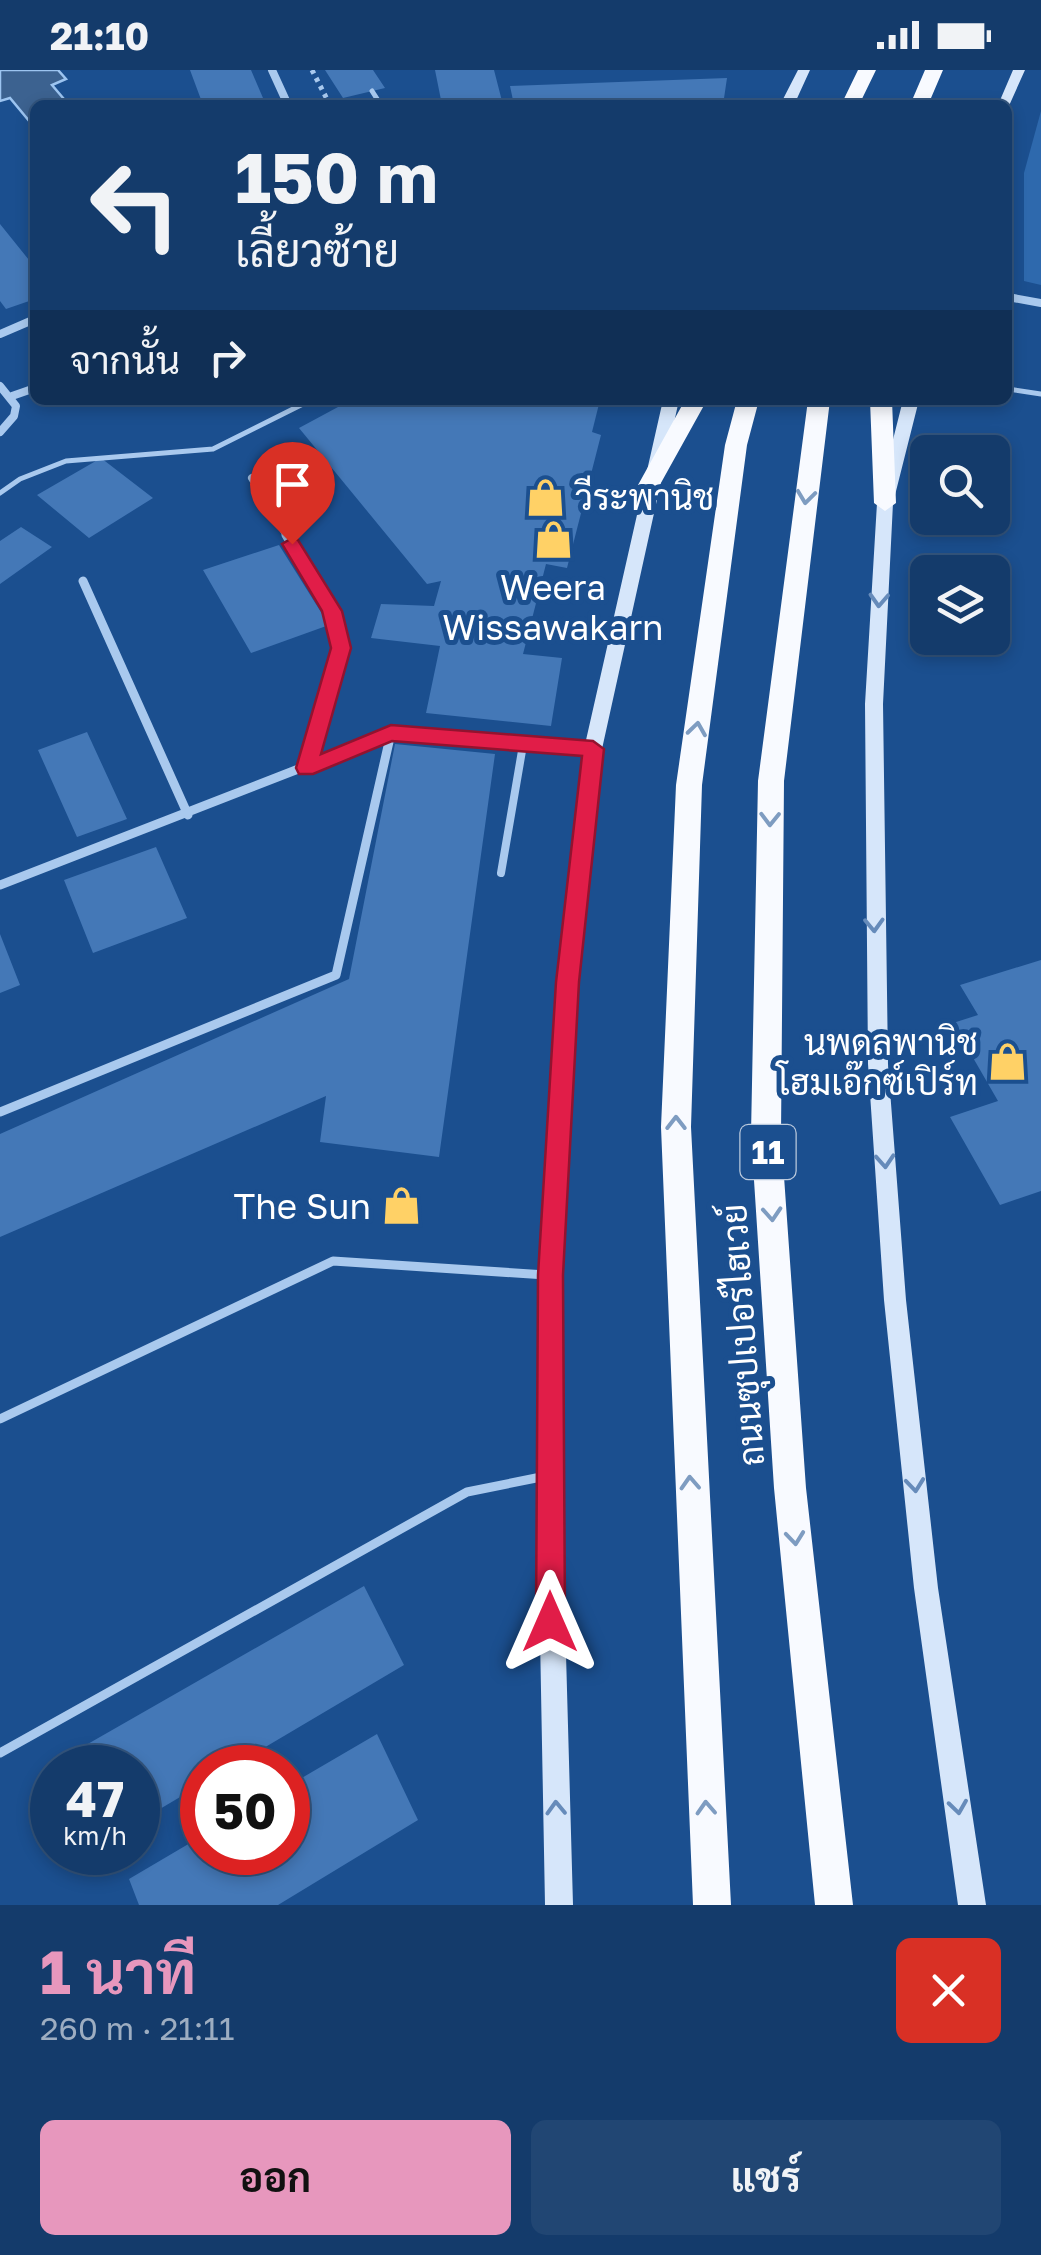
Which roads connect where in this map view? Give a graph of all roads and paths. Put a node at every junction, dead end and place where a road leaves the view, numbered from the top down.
1 (272, 70) edge
2 (312, 70) edge
3 (804, 70) edge
4 (868, 70) edge
5 (934, 70) edge
6 (1018, 70) edge
7 (372, 91) dead end
8 (286, 100) edge
9 (327, 100) edge
10 (377, 100) edge
11 (789, 100) edge
12 (853, 100) edge
13 (920, 100) edge
14 (1007, 100) edge
15 (1012, 298) edge
16 (1041, 303) edge
17 (30, 321) edge
18 (0, 334) edge
19 (0, 386) edge
20 (30, 390) edge
21 (1012, 390) edge
22 (1041, 394) edge
23 (12, 396) junction
24 (302, 405) edge
25 (670, 405) edge
26 (693, 405) edge
27 (747, 405) edge
28 (817, 405) edge
29 (881, 405) edge
30 (909, 405) edge
31 (0, 432) edge
32 (252, 478) dead end
33 (649, 485) junction
34 (0, 493) edge
35 (885, 503) junction
36 (82, 581) dead end
37 (391, 733) junction
38 (523, 745) junction
39 (593, 749) junction
40 (306, 768) junction
41 (188, 815) junction
42 (501, 873) dead end
43 (0, 885) edge
44 (0, 1112) edge
45 (550, 1275) junction
46 (0, 1418) edge
47 (549, 1476) junction
48 (0, 1752) edge
49 (560, 1905) edge
50 (712, 1905) edge
51 (834, 1905) edge
52 (972, 1905) edge

1 - 8 street
2 - 9 path
3 - 11 main road
4 - 12 highway
5 - 13 highway
6 - 14 main road
7 - 10 lane
15 - 16 street
17 - 18 street
19 - 23 street
20 - 23 street
21 - 22 lane
23 - 31 street
24 - 34 lane
25 - 33 main road
26 - 33 highway
50 -> 27 highway, ถนนซุปเปอร์ไฮเวย์
28 -> 51 highway, ถนนซุปเปอร์ไฮเวย์ / 11
29 - 35 highway
30 - 35 main road
32 - 40 street
33 - 39 main road
35 -> 52 main road
36 - 41 street
37 - 38 street
37 - 40 street
37 - 44 street
38 - 39 street
38 - 42 lane
39 - 45 main road
40 - 41 street
41 - 43 street
45 - 46 lane
45 - 47 main road
47 - 48 lane
49 -> 47 main road

